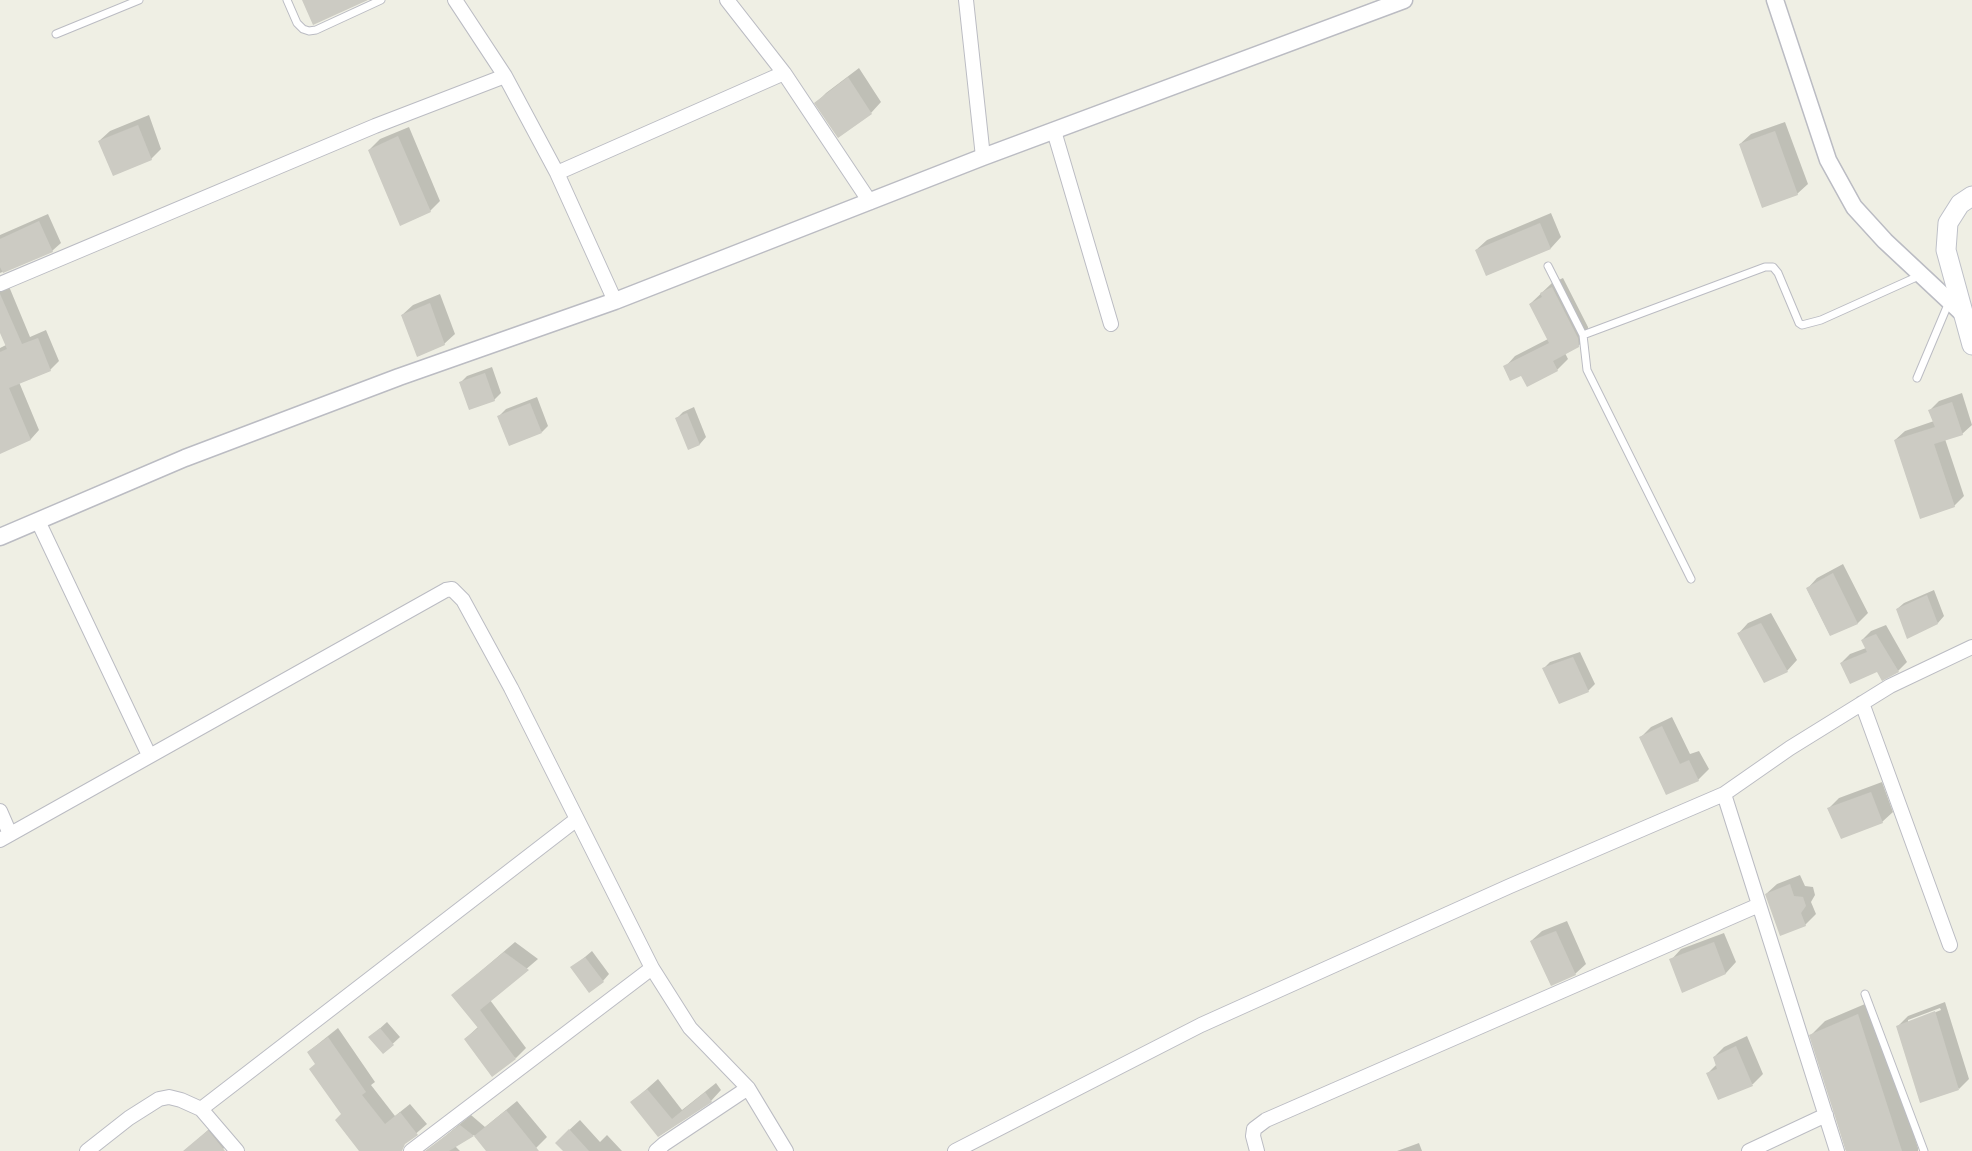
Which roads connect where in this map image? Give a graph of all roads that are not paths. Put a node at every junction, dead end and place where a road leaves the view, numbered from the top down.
1 (139, 0) edge
2 (286, 0) edge
3 (381, 0) edge
4 (455, 0) edge
5 (727, 0) edge
6 (966, 0) edge
7 (1404, 0) edge
8 (1775, 0) edge
9 (56, 34) dead end
10 (784, 73) junction
11 (505, 76) junction
12 (1054, 131) junction
13 (984, 157) junction
14 (557, 173) junction
15 (1972, 196) edge
16 (870, 202) junction
17 (1548, 266) dead end
18 (1921, 275) junction
19 (0, 284) edge
20 (615, 301) junction
21 (1956, 307) junction
22 (1111, 324) dead end
23 (1583, 335) junction
24 (1972, 345) edge
25 (1917, 378) dead end
26 (38, 521) junction
27 (0, 537) edge
28 (1691, 579) dead end
29 (1972, 647) edge
30 (1862, 703) junction
31 (149, 755) junction
32 (1724, 794) junction
33 (0, 811) edge
34 (577, 819) junction
35 (5, 837) edge
36 (1759, 905) junction
37 (1950, 944) dead end
38 (652, 968) junction
39 (1865, 994) dead end
40 (748, 1088) junction
41 (200, 1109) junction
42 (1826, 1115) junction
43 (87, 1151) edge
44 (237, 1151) edge
45 (411, 1151) edge
46 (656, 1151) edge
47 (786, 1151) edge
48 (955, 1151) edge
49 (1257, 1151) edge
50 (1749, 1151) edge
51 (1837, 1151) edge
52 (1924, 1151) edge

1 - 9 lane
2 - 3 lane
4 - 11 street
5 - 10 street
6 - 13 street
7 - 12 street
8 - 18 street
10 - 14 street
10 - 16 street
11 - 14 street
11 - 19 street
12 - 13 street
12 - 22 street
13 - 16 street
14 - 20 street
15 - 21 main road
16 - 20 street
17 - 23 lane
18 - 21 street
18 - 23 lane
20 - 26 street
21 - 24 main road
21 - 25 lane
23 - 28 lane
26 - 27 street
26 - 31 street
29 - 30 street
30 - 32 street
30 - 37 street
31 - 34 street
31 - 35 street
32 - 36 street
32 - 48 street
33 - 35 street
34 - 38 street
34 - 41 street
36 - 42 street
36 - 49 street
38 - 40 street
38 - 45 street
39 - 52 lane
40 - 46 street
40 - 47 street
41 - 43 street
41 - 44 street
42 - 50 street
42 - 51 street

